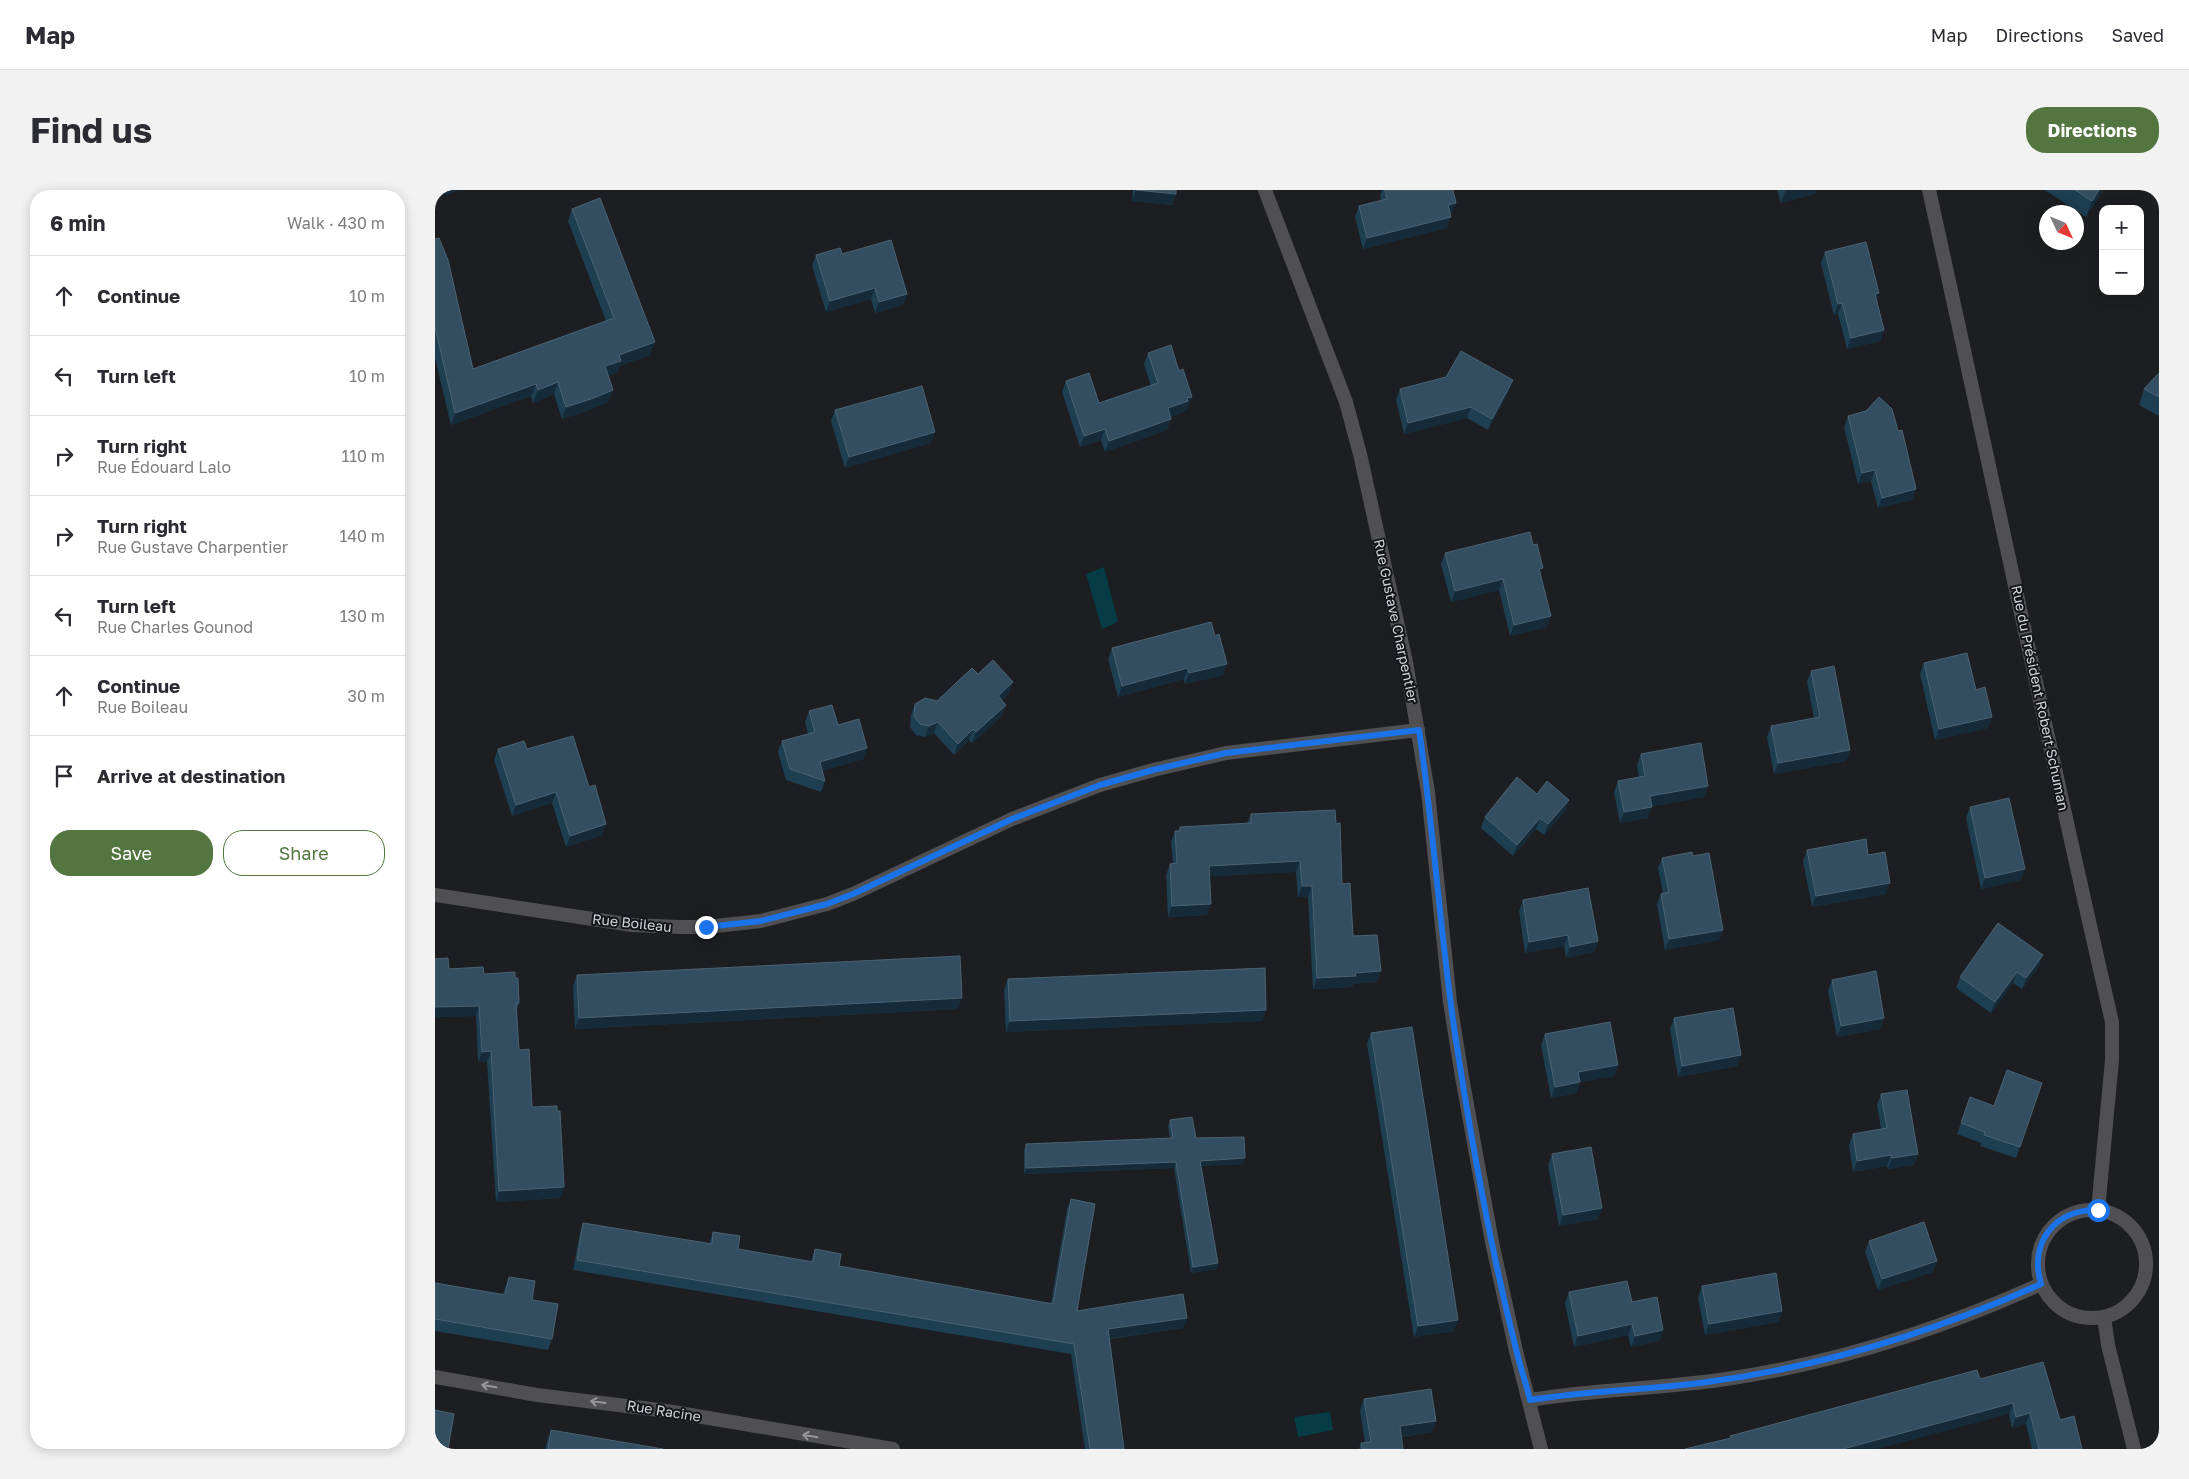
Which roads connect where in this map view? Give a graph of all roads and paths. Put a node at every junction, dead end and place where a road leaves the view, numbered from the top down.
1 (1265, 190) edge
2 (1929, 190) edge
3 (1419, 730) junction
4 (435, 895) edge
5 (2098, 1210) junction
6 (2041, 1284) junction
7 (2104, 1317) junction
8 (435, 1377) edge
9 (1530, 1400) junction
10 (893, 1449) edge
11 (1541, 1449) edge
12 (2135, 1449) edge

1 - 3 street, Rue Gustave Charpentier
2 - 5 street, Rue du Président Robert Schuman
3 - 4 street, Rue Boileau
3 - 9 street, Rue Gustave Charpentier
5 - 6 street
5 - 7 street
6 - 7 street
6 - 9 street
7 - 12 street
10 -> 8 street, Rue Racine
9 - 11 street, Rue Gustave Charpentier

